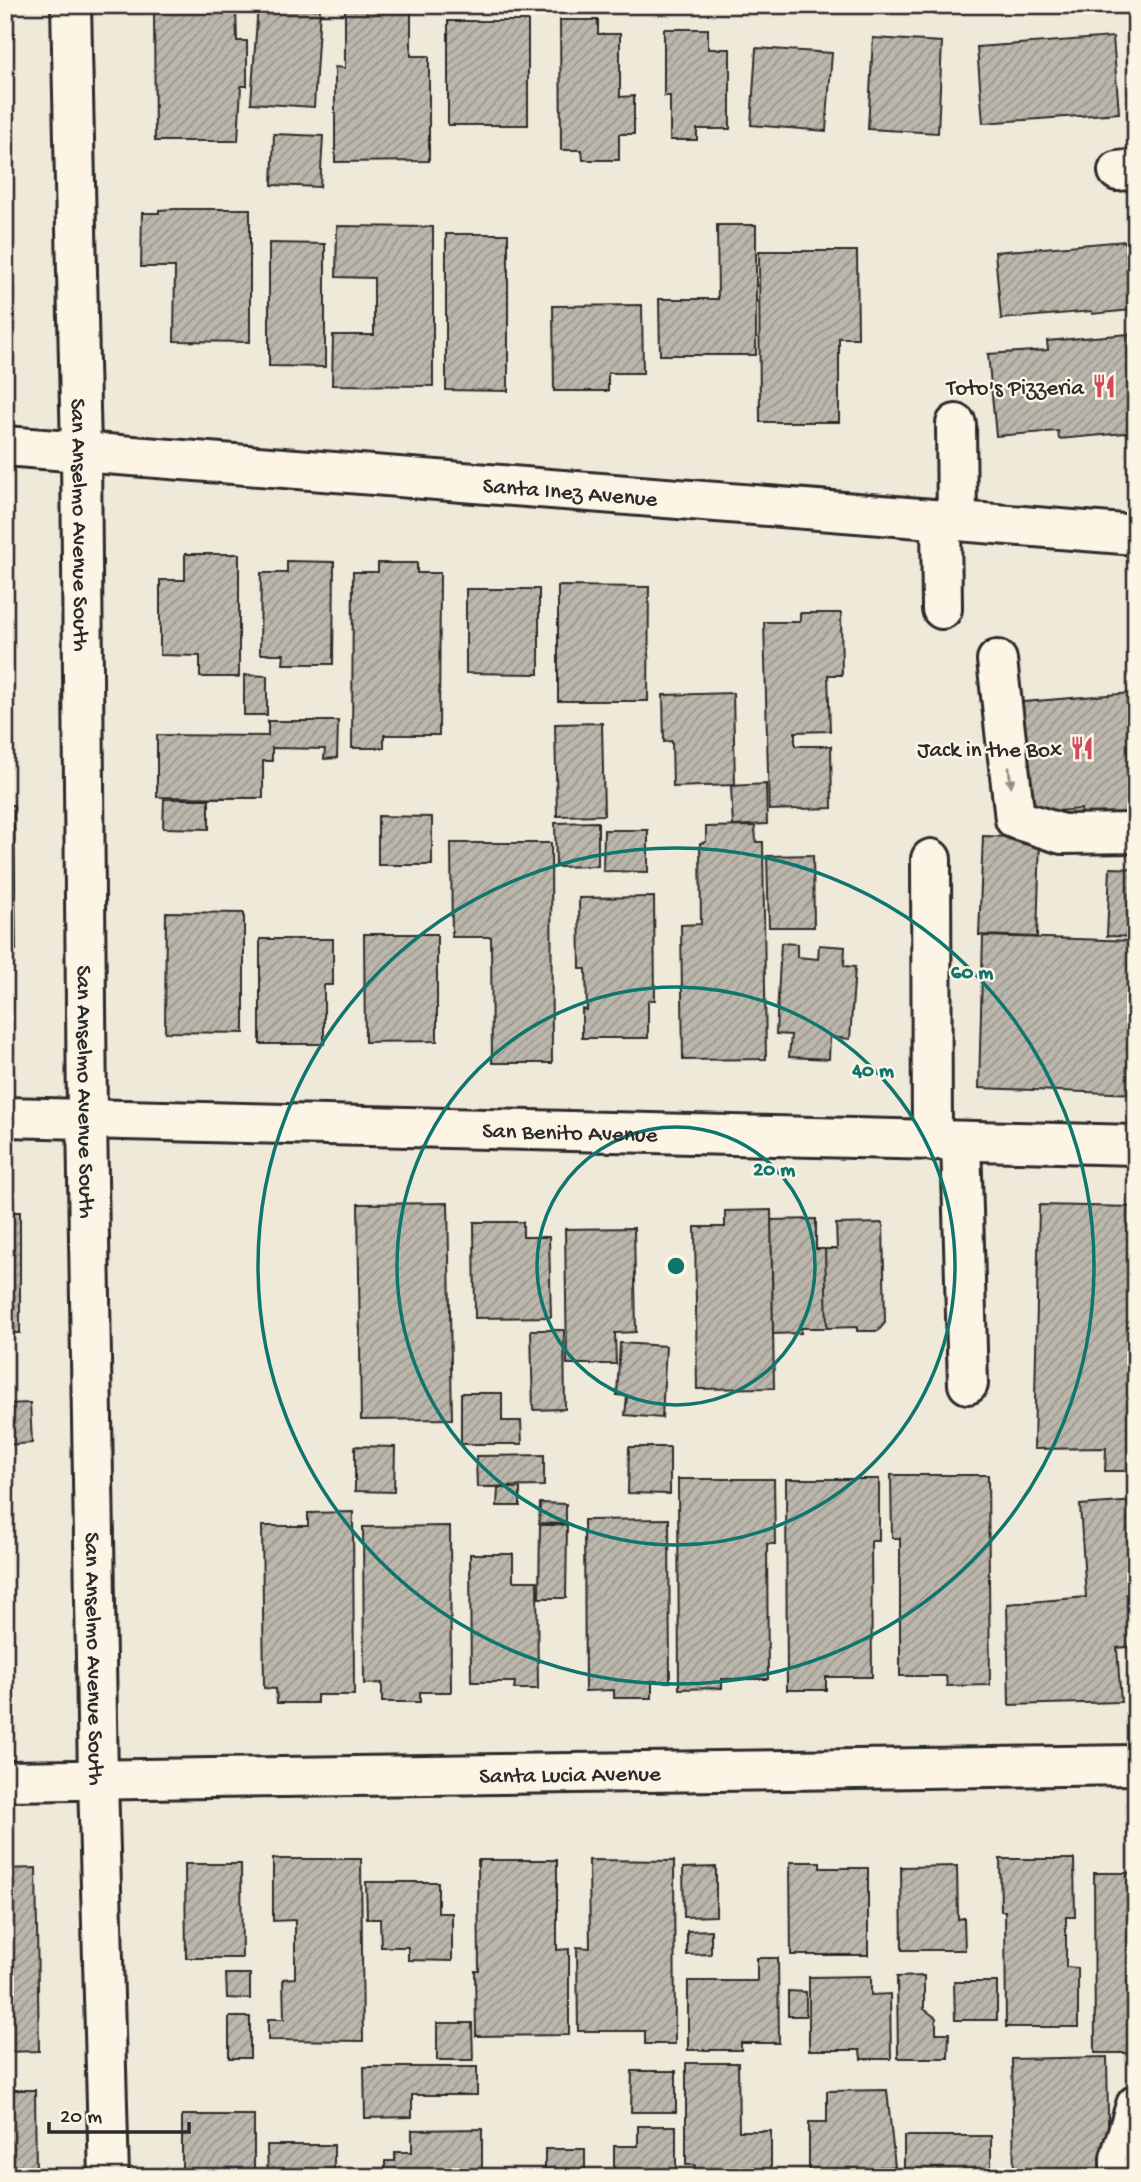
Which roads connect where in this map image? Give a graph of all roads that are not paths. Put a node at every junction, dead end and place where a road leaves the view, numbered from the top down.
1 (71, 5) edge
2 (956, 424) dead end
3 (5, 446) edge
4 (81, 451) junction
5 (949, 520) junction
6 (1136, 535) edge
7 (942, 609) dead end
8 (997, 660) dead end
9 (1136, 833) edge
10 (931, 859) dead end
11 (5, 1117) edge
12 (87, 1118) junction
13 (946, 1141) junction
14 (1136, 1145) edge
15 (968, 1384) dead end
16 (1136, 1765) edge
17 (97, 1779) junction
18 (5, 1781) edge
19 (1136, 2105) edge
20 (108, 2177) edge
21 (1120, 2177) edge

1 - 4 street, San Anselmo Avenue South
2 - 5 street
3 - 4 street, Santa Inez Avenue
4 - 5 street, Santa Inez Avenue
4 - 12 street, San Anselmo Avenue South
5 - 6 street, Santa Inez Avenue
5 - 7 street
8 -> 9 street
10 - 13 street
11 - 12 street, San Benito Avenue
12 - 13 street, San Benito Avenue
12 - 17 street, San Anselmo Avenue South
13 - 14 street, San Benito Avenue
13 - 15 street
16 - 17 street, Santa Lucia Avenue
17 - 18 street, Santa Lucia Avenue
17 - 20 street, San Anselmo Avenue South
19 - 21 street

